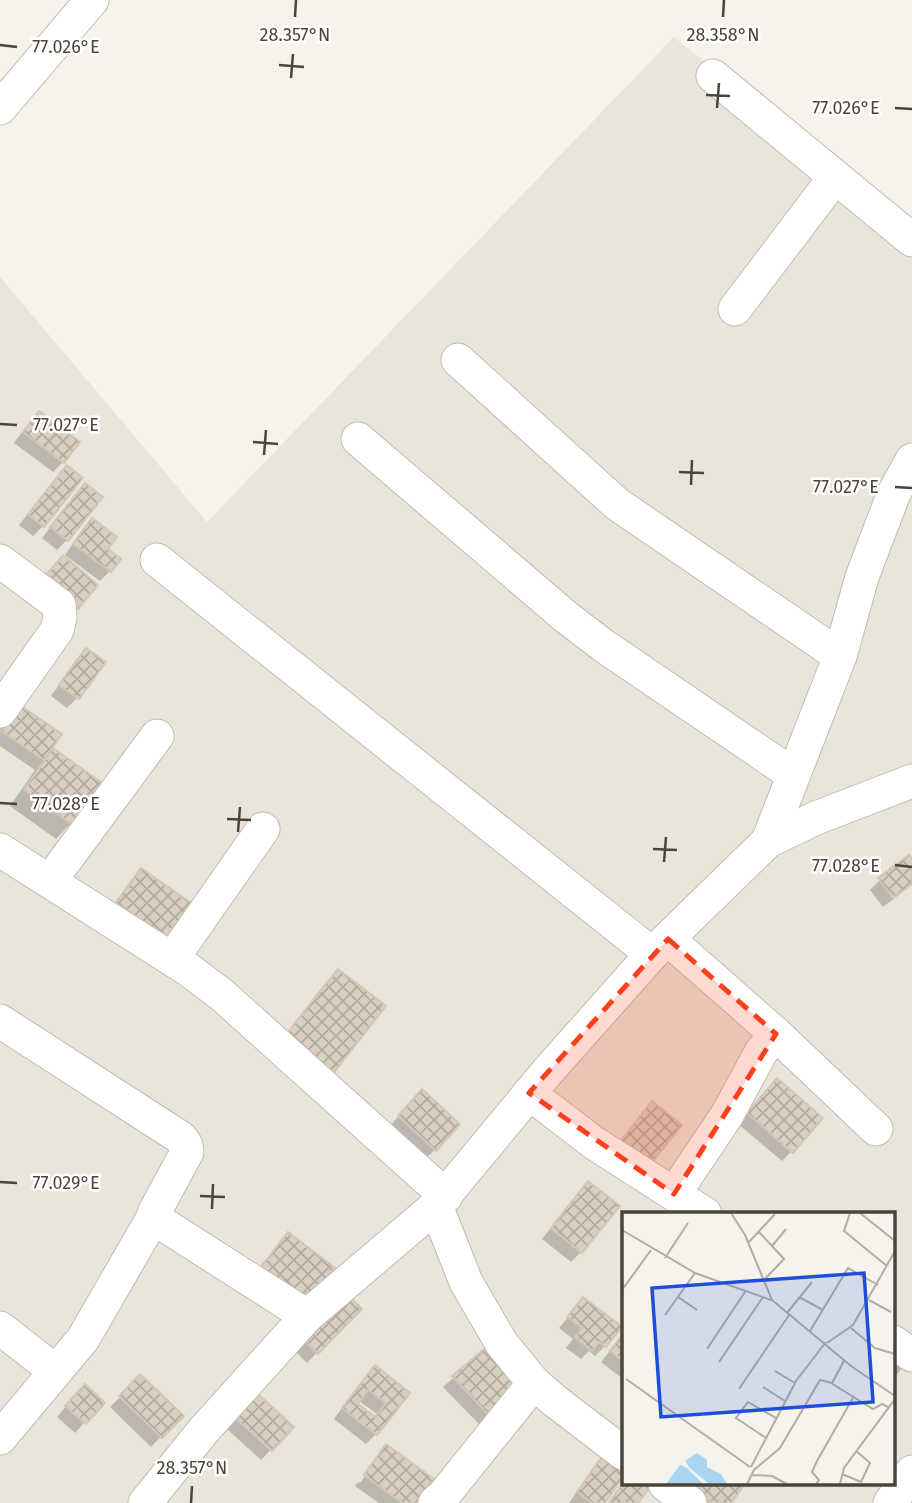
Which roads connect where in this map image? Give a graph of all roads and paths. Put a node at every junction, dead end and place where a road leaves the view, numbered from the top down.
1 (92, 0) edge
2 (713, 76) dead end
3 (0, 108) edge
4 (835, 177) junction
5 (912, 240) edge
6 (735, 309) dead end
7 (458, 360) dead end
8 (358, 439) dead end
9 (912, 460) edge
10 (157, 560) dead end
11 (0, 561) edge
12 (840, 656) junction
13 (0, 711) edge
14 (157, 736) dead end
15 (792, 774) junction
16 (911, 783) edge
17 (263, 829) dead end
18 (768, 841) junction
19 (0, 850) edge
20 (50, 881) junction
21 (660, 947) junction
22 (172, 959) junction
23 (0, 1021) edge
24 (776, 1034) junction
25 (529, 1093) junction
26 (876, 1129) dead end
27 (674, 1194) junction
28 (441, 1201) junction
29 (702, 1212) edge
30 (154, 1216) junction
31 (307, 1316) junction
32 (0, 1328) edge
33 (894, 1343) edge
34 (912, 1355) edge
35 (55, 1371) junction
36 (534, 1383) junction
37 (0, 1438) edge
38 (622, 1452) edge
39 (912, 1472) edge
40 (668, 1486) edge
41 (145, 1503) edge
42 (435, 1503) edge
43 (690, 1503) edge
44 (890, 1503) edge

1 - 3 street
2 - 4 street
4 - 5 street
4 - 6 street
7 - 12 street
8 - 15 street
9 - 12 street
10 - 21 street
11 - 13 street
12 - 15 street
14 - 20 street
15 - 18 street
16 - 18 street
17 - 22 street
18 - 21 street
19 - 20 street
20 - 22 street
21 - 24 street
21 - 25 street
22 - 28 street
23 - 30 street
24 - 26 street
24 - 27 street
25 - 27 street
25 - 28 street
27 - 29 street
28 - 31 street
28 - 36 street
30 - 31 street
30 - 35 street
31 - 41 street
32 - 35 street
33 - 34 street
35 - 37 street
36 - 38 street
36 - 42 street
39 - 44 street
40 - 43 street

